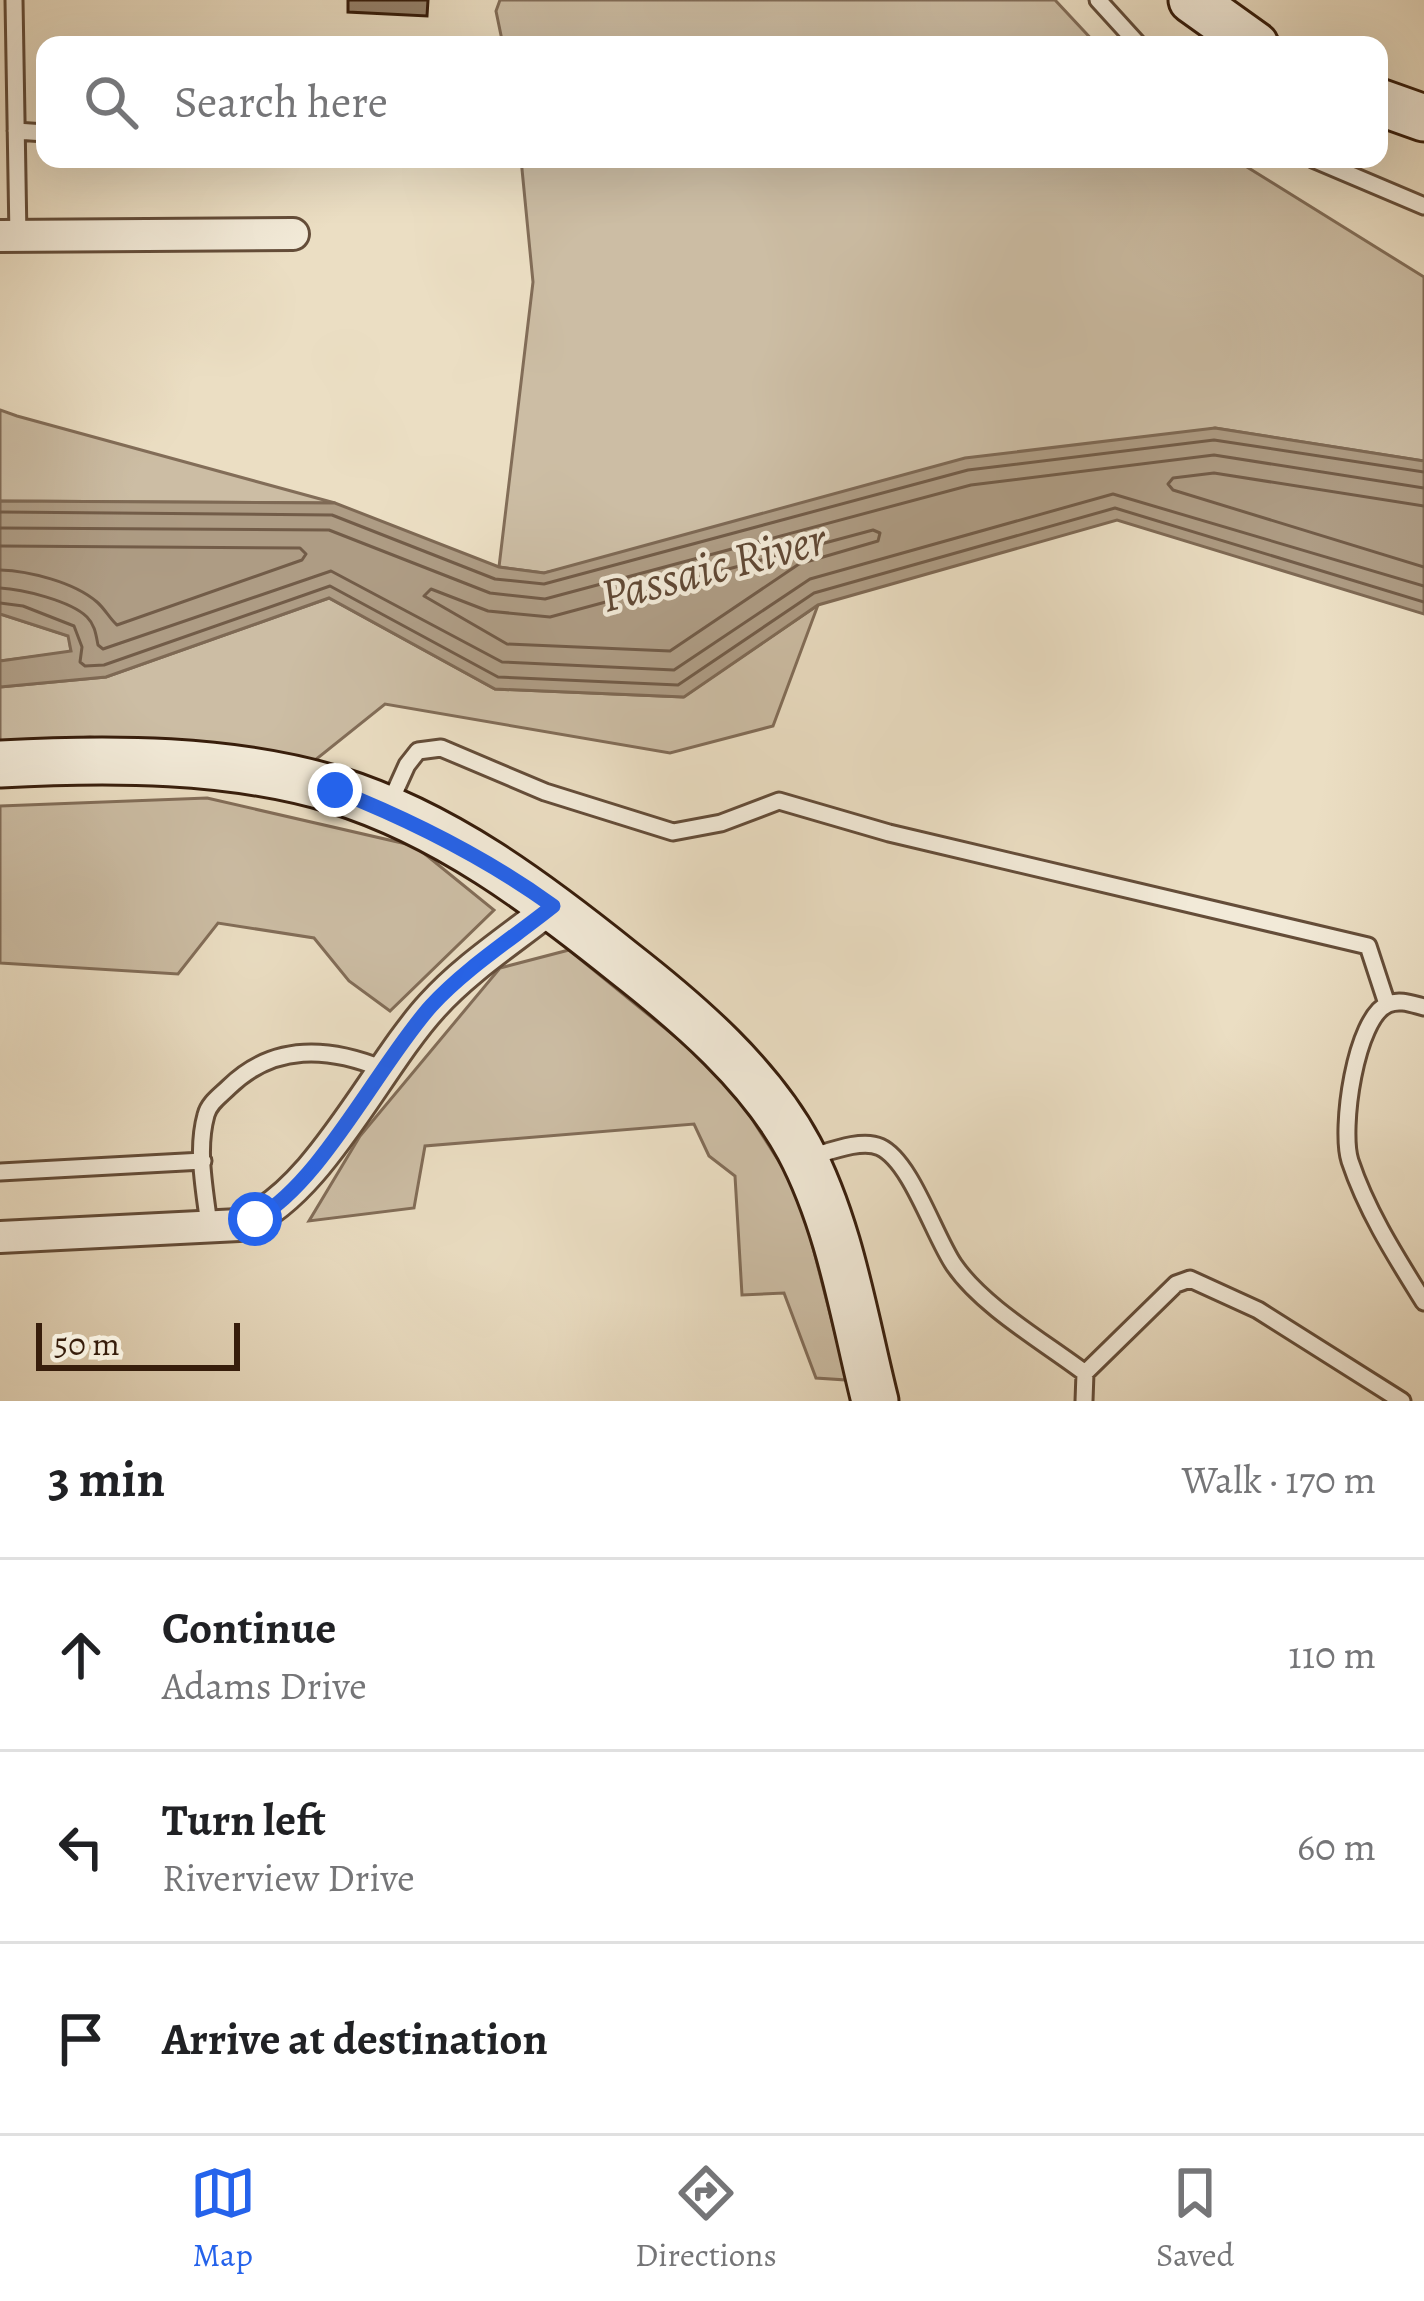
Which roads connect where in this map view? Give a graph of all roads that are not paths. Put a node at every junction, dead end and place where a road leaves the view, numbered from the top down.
1 (14, 0) edge
2 (1098, 0) edge
3 (1192, 0) edge
4 (1130, 36) edge
5 (1243, 36) edge
6 (1388, 105) edge
7 (1424, 118) edge
8 (16, 131) junction
9 (36, 133) edge
10 (1333, 168) edge
11 (1424, 206) edge
12 (293, 234) dead end
13 (9, 236) edge
14 (0, 764) edge
15 (387, 811) junction
16 (553, 906) junction
17 (1387, 1004) junction
18 (1424, 1007) edge
19 (383, 1069) junction
20 (804, 1159) junction
21 (202, 1161) junction
22 (0, 1172) edge
23 (209, 1226) junction
24 (0, 1237) edge
25 (1424, 1302) edge
26 (1085, 1373) junction
27 (875, 1401) edge
28 (1084, 1401) edge
29 (1402, 1401) edge

1 - 8 lane
2 - 4 lane
3 - 5 street
6 - 7 street
8 - 9 lane
8 - 13 lane
10 - 11 lane
12 - 13 street
14 - 15 street
15 - 16 street
15 - 17 lane
16 - 19 street
16 - 20 street
17 - 18 lane
17 - 25 lane
19 - 21 lane
19 - 23 street
20 - 26 lane
20 - 27 street
21 - 22 lane
21 - 23 lane
23 - 24 street
26 - 28 lane
26 - 29 lane

